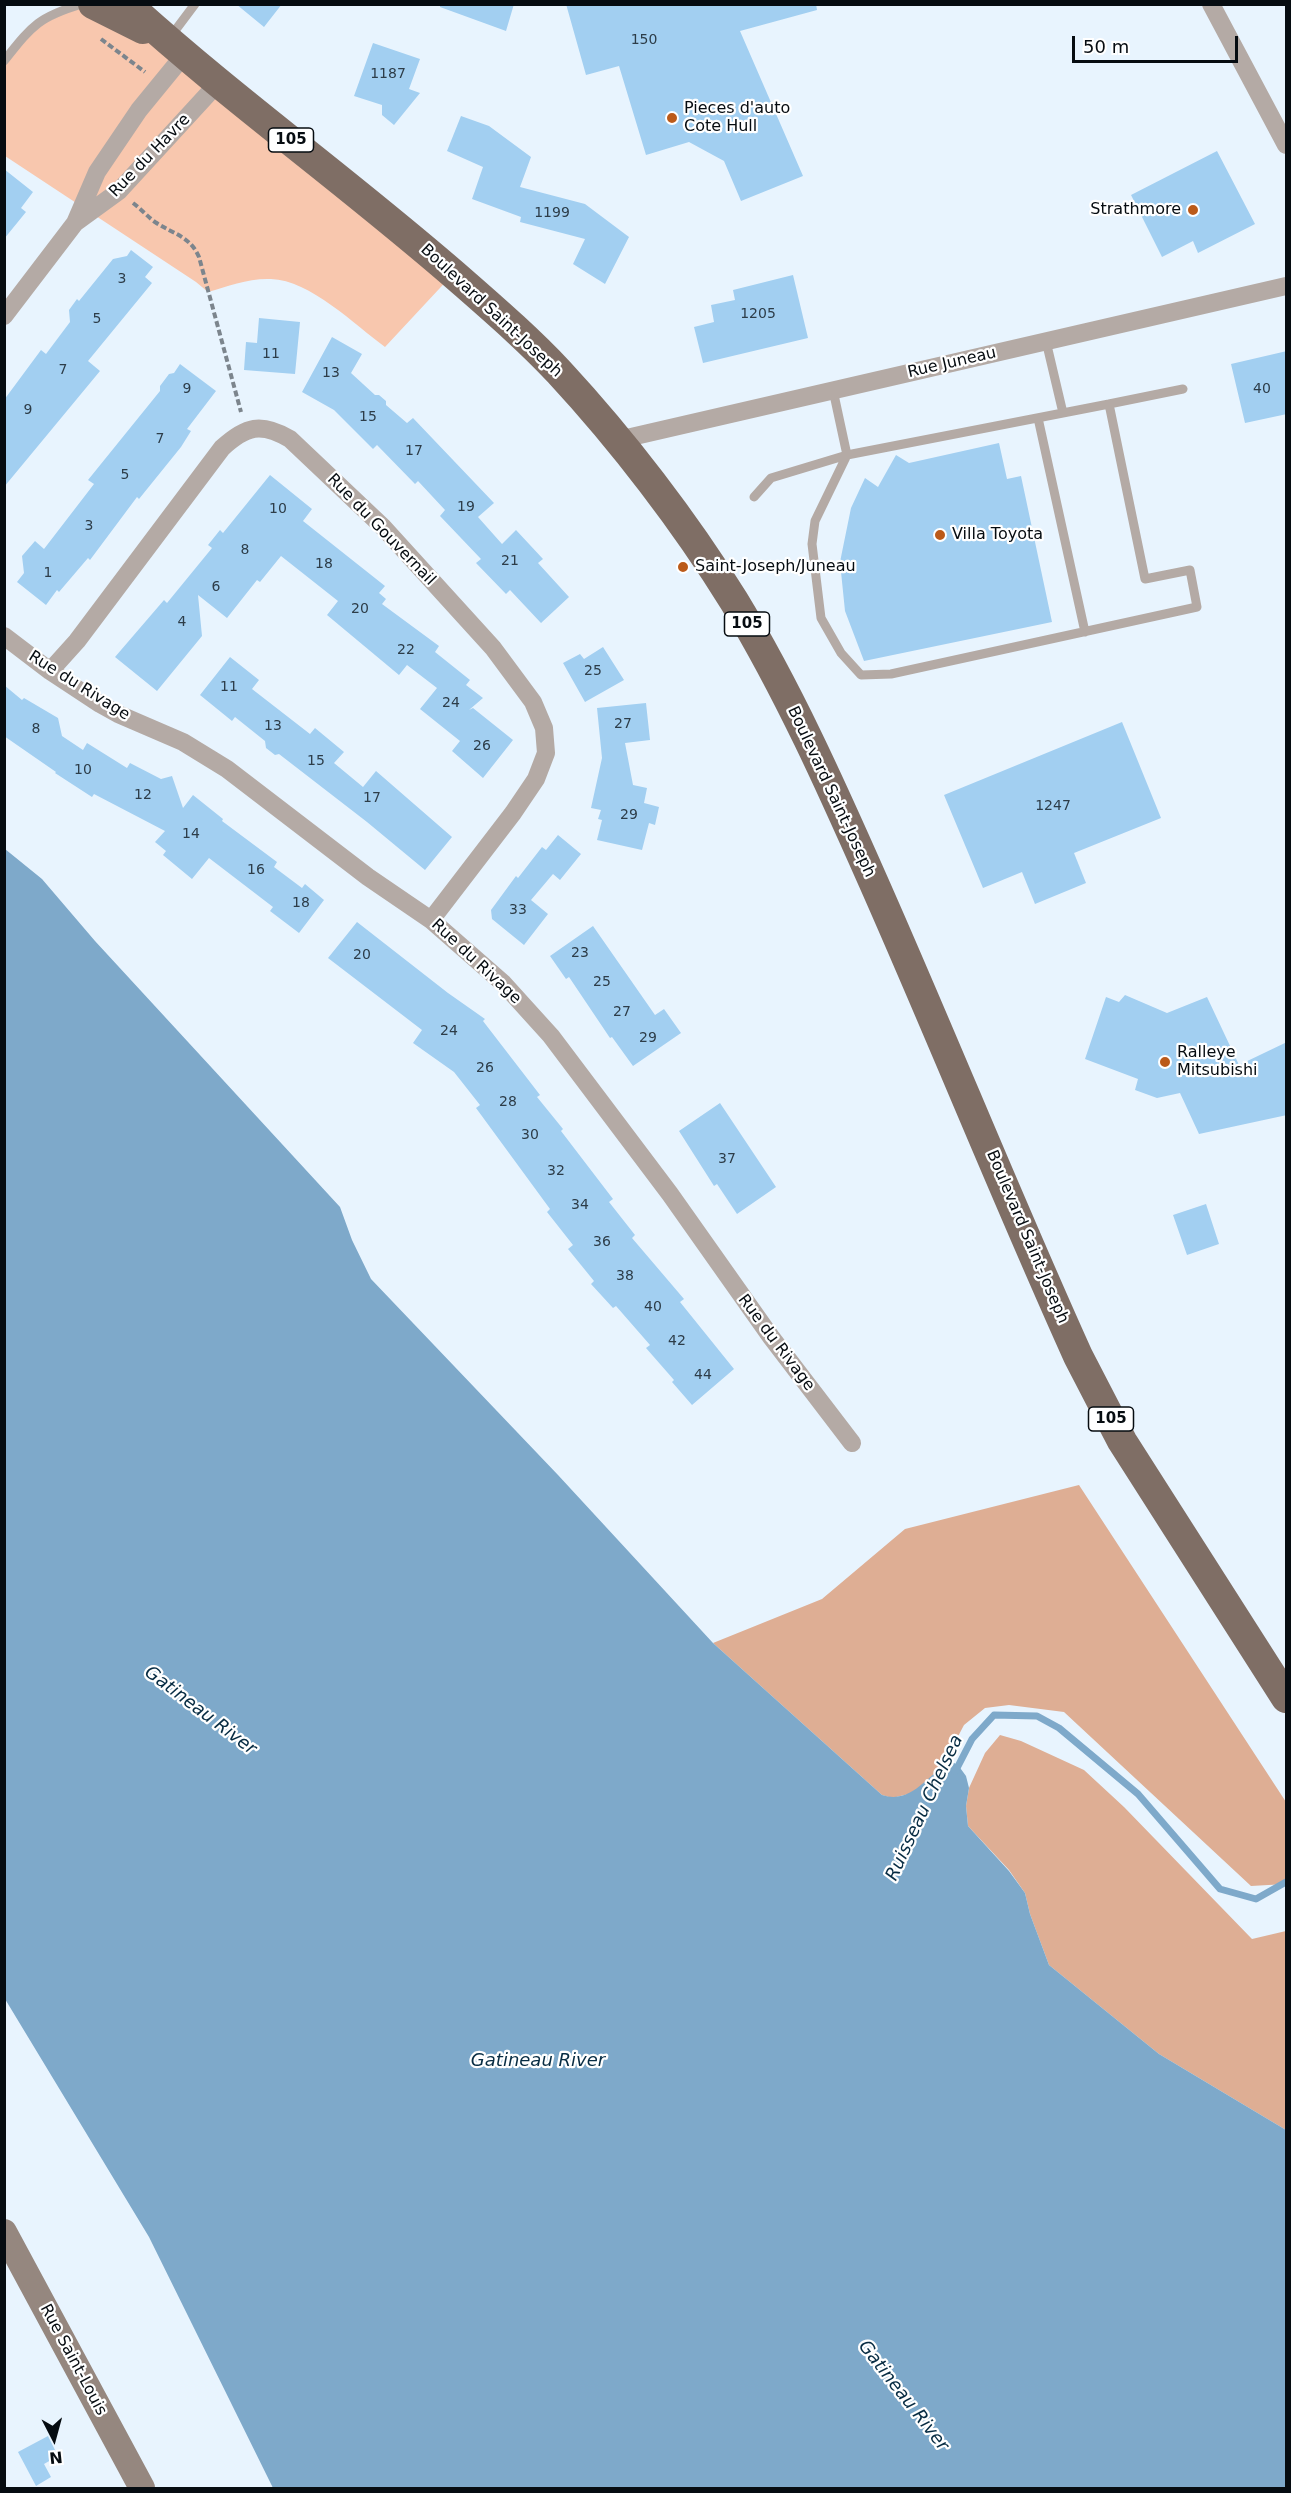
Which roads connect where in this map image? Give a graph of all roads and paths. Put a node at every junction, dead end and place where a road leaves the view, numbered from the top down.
1 (82, 4) edge
2 (93, 4) edge
3 (127, 4) edge
4 (195, 4) edge
5 (1211, 4) edge
6 (176, 48) junction
7 (4, 61) edge
8 (219, 82) junction
9 (1287, 146) edge
10 (119, 192) junction
11 (75, 223) junction
12 (1287, 286) edge
13 (4, 316) edge
14 (1046, 341) junction
15 (1183, 389) dead end
16 (833, 390) junction
17 (1109, 404) junction
18 (1063, 413) junction
19 (1038, 418) junction
20 (247, 430) junction
21 (618, 440) junction
22 (847, 455) junction
23 (754, 497) dead end
24 (1085, 632) junction
25 (4, 636) edge
26 (50, 671) junction
27 (431, 920) junction
28 (852, 1443) dead end
29 (1287, 1698) edge
30 (4, 2232) edge
31 (142, 2488) edge

1 - 7 lane
2 - 6 main road, Boulevard Saint-Joseph / 105
3 - 6 main road, Boulevard Saint-Joseph / 105
4 - 6 lane
5 - 9 street
6 - 8 main road, Boulevard Saint-Joseph / 105
6 - 11 street, Rue du Havre
8 - 10 street, Rue du Havre
8 - 21 main road, Boulevard Saint-Joseph / 105
10 - 11 street, Rue du Havre
10 - 20 path
11 - 13 street, Rue du Havre
12 - 14 street, Rue Juneau
14 - 16 street, Rue Juneau
14 - 18 lane
15 - 17 lane
16 - 21 street, Rue Juneau
16 - 22 lane
17 - 18 lane
17 - 24 lane
18 - 19 lane
19 - 22 lane
19 - 24 lane
20 - 26 street
20 - 27 street, Rue du Gouvernail
21 - 29 main road, Boulevard Saint-Joseph / 105
22 - 23 lane
22 - 24 lane
25 - 26 street, Rue du Rivage
26 - 27 street, Rue du Rivage
27 - 28 street, Rue du Rivage
30 - 31 main road, Rue Saint-Louis

